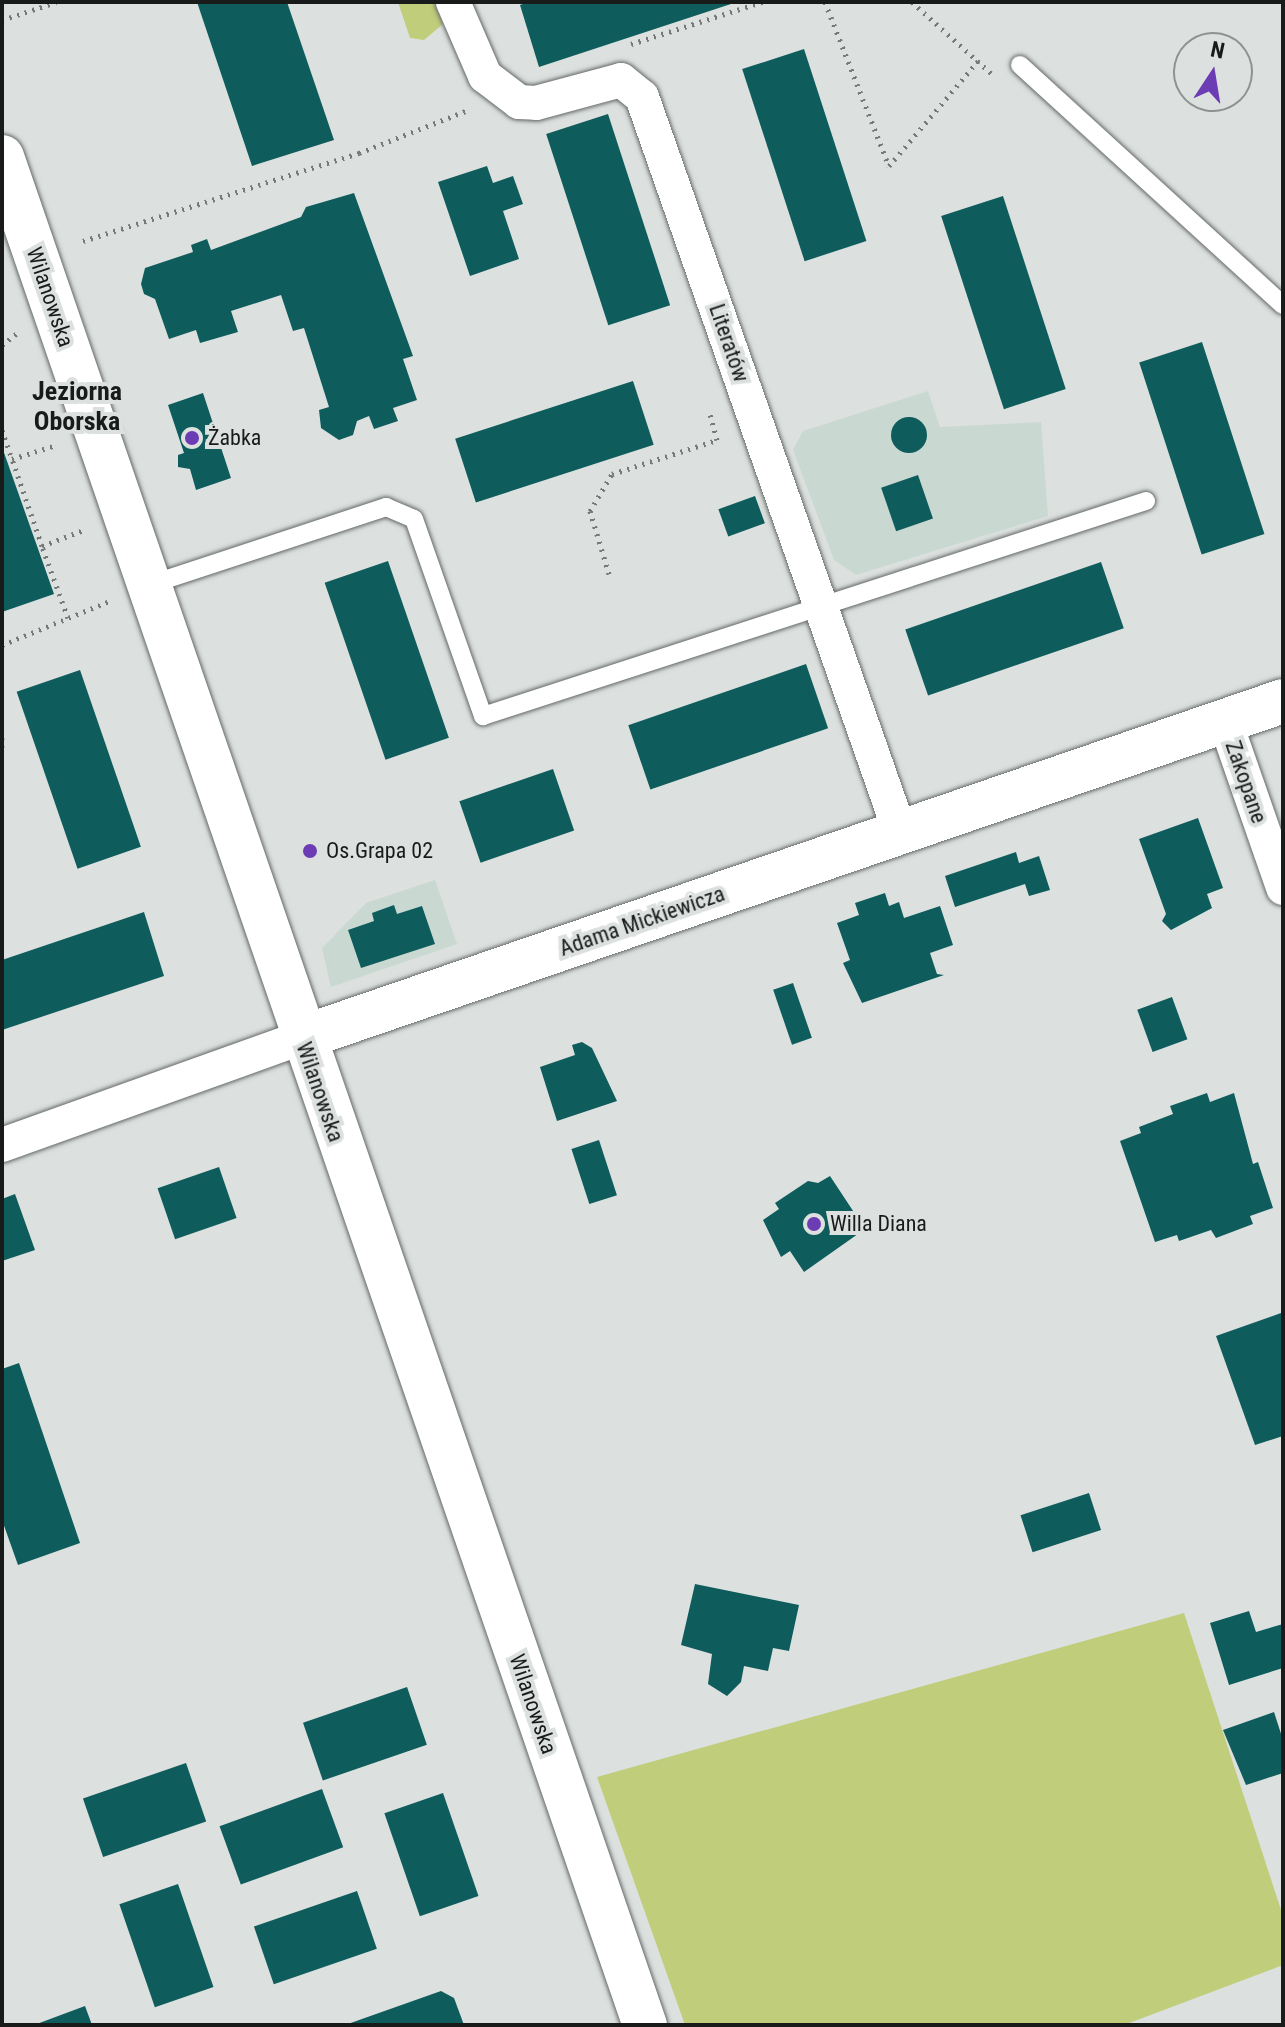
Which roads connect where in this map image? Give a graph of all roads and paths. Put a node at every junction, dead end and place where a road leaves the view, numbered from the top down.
1 (56, 2) edge
2 (453, 2) edge
3 (762, 2) edge
4 (825, 2) edge
5 (912, 2) edge
6 (2, 20) edge
7 (616, 49) dead end
8 (1020, 65) dead end
9 (478, 107) dead end
10 (2, 157) edge
11 (10, 209) edge
12 (83, 241) dead end
13 (1283, 305) edge
14 (27, 326) dead end
15 (2, 334) edge
16 (10, 339) junction
17 (2, 345) edge
18 (706, 398) dead end
19 (2, 430) edge
20 (65, 442) dead end
21 (12, 459) junction
22 (1146, 501) dead end
23 (93, 526) dead end
24 (42, 546) junction
25 (609, 574) dead end
26 (133, 592) junction
27 (821, 605) junction
28 (68, 618) junction
29 (2, 645) edge
30 (1283, 701) edge
31 (1225, 721) junction
32 (2, 738) edge
33 (2, 747) edge
34 (900, 832) junction
35 (1283, 888) edge
36 (301, 1038) junction
37 (2, 1145) edge
38 (645, 2025) edge

1 - 6 path
2 - 27 street, Literatów
3 - 7 path
4 - 5 path
8 - 13 lane
9 - 12 path
10 - 11 main road, Wilanowska
11 - 26 main road, Wilanowska
14 - 16 path
15 - 16 path
16 - 17 path
18 - 25 path
19 - 21 path
20 - 21 path
21 - 24 path
22 - 27 lane
23 - 24 path
24 - 28 path
26 - 27 lane
26 - 28 path
26 - 36 main road, Wilanowska
27 - 34 street, Literatów
28 - 29 path
30 - 31 main road, Adama Mickiewicza
31 - 34 main road, Adama Mickiewicza
31 - 35 street, Zakopane
32 - 33 path
34 - 36 main road, Adama Mickiewicza
36 - 37 street, Adama Mickiewicza
36 - 38 main road, Wilanowska

